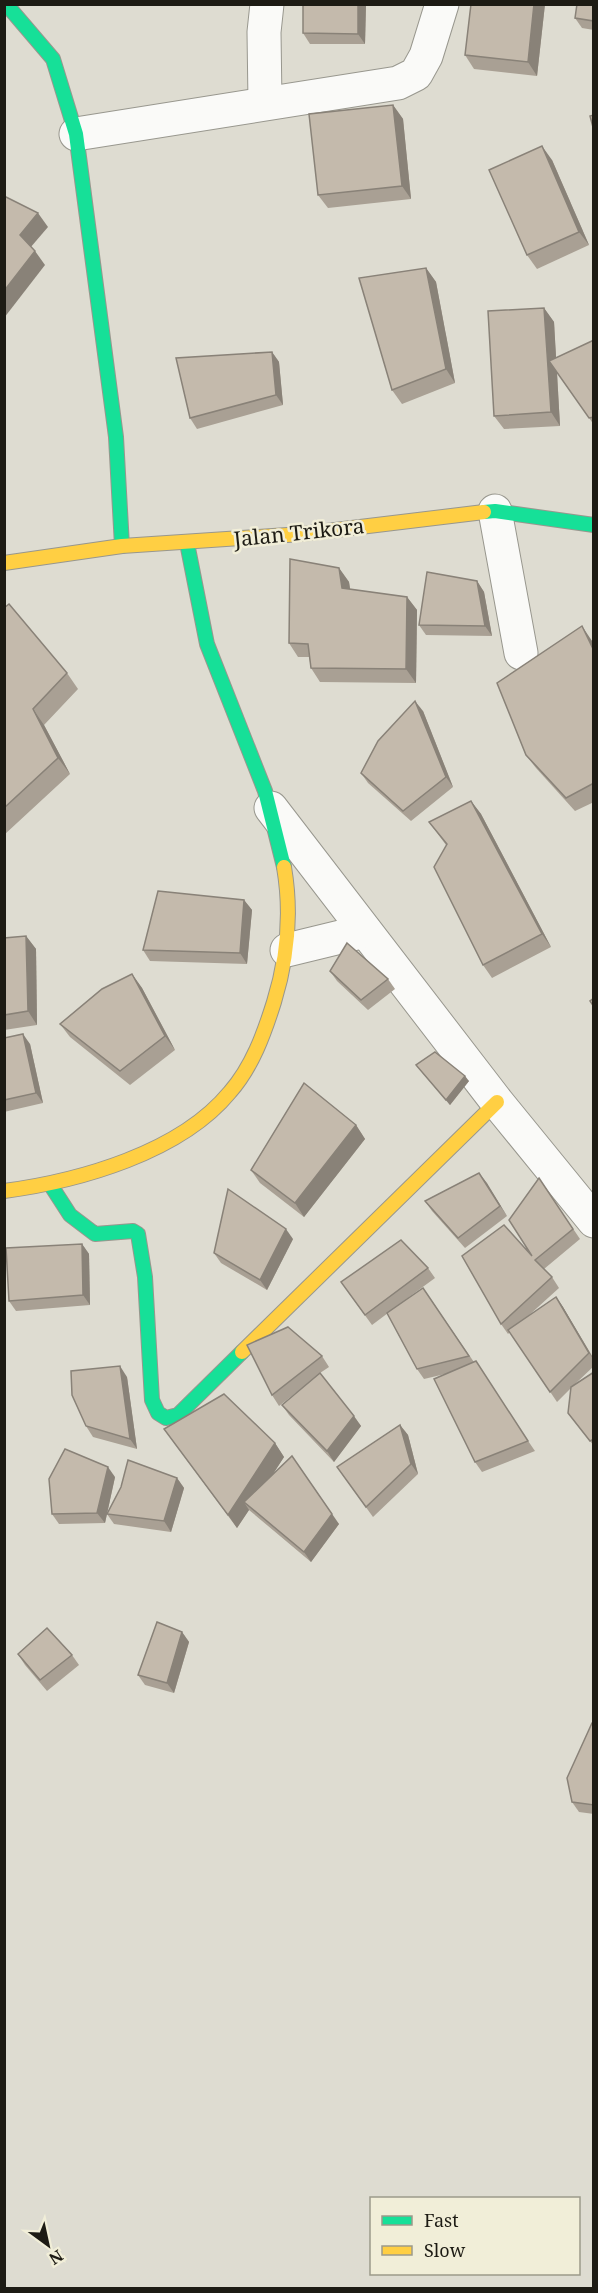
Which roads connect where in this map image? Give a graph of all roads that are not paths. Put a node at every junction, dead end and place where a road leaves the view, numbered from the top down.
1 (6, 4) edge
2 (267, 4) edge
3 (442, 4) edge
4 (265, 102) junction
5 (76, 134) junction
6 (495, 511) junction
7 (594, 525) edge
8 (188, 543) junction
9 (122, 546) junction
10 (4, 563) edge
11 (521, 653) dead end
12 (271, 808) junction
13 (365, 931) junction
14 (287, 950) junction
15 (497, 1102) junction
16 (50, 1184) junction
17 (4, 1191) edge
18 (594, 1221) edge

1 - 5 street
2 - 4 street
3 - 4 street
4 - 5 street
5 - 9 street
6 - 7 street, Jalan Trikora
6 - 8 street, Jalan Trikora
6 - 11 street
8 - 9 street, Jalan Trikora
8 - 12 street
9 - 10 street, Jalan Trikora
12 - 13 street
12 - 14 street
13 - 14 street
13 - 15 street
14 - 16 street
15 - 16 street
15 - 18 street
16 - 17 street

